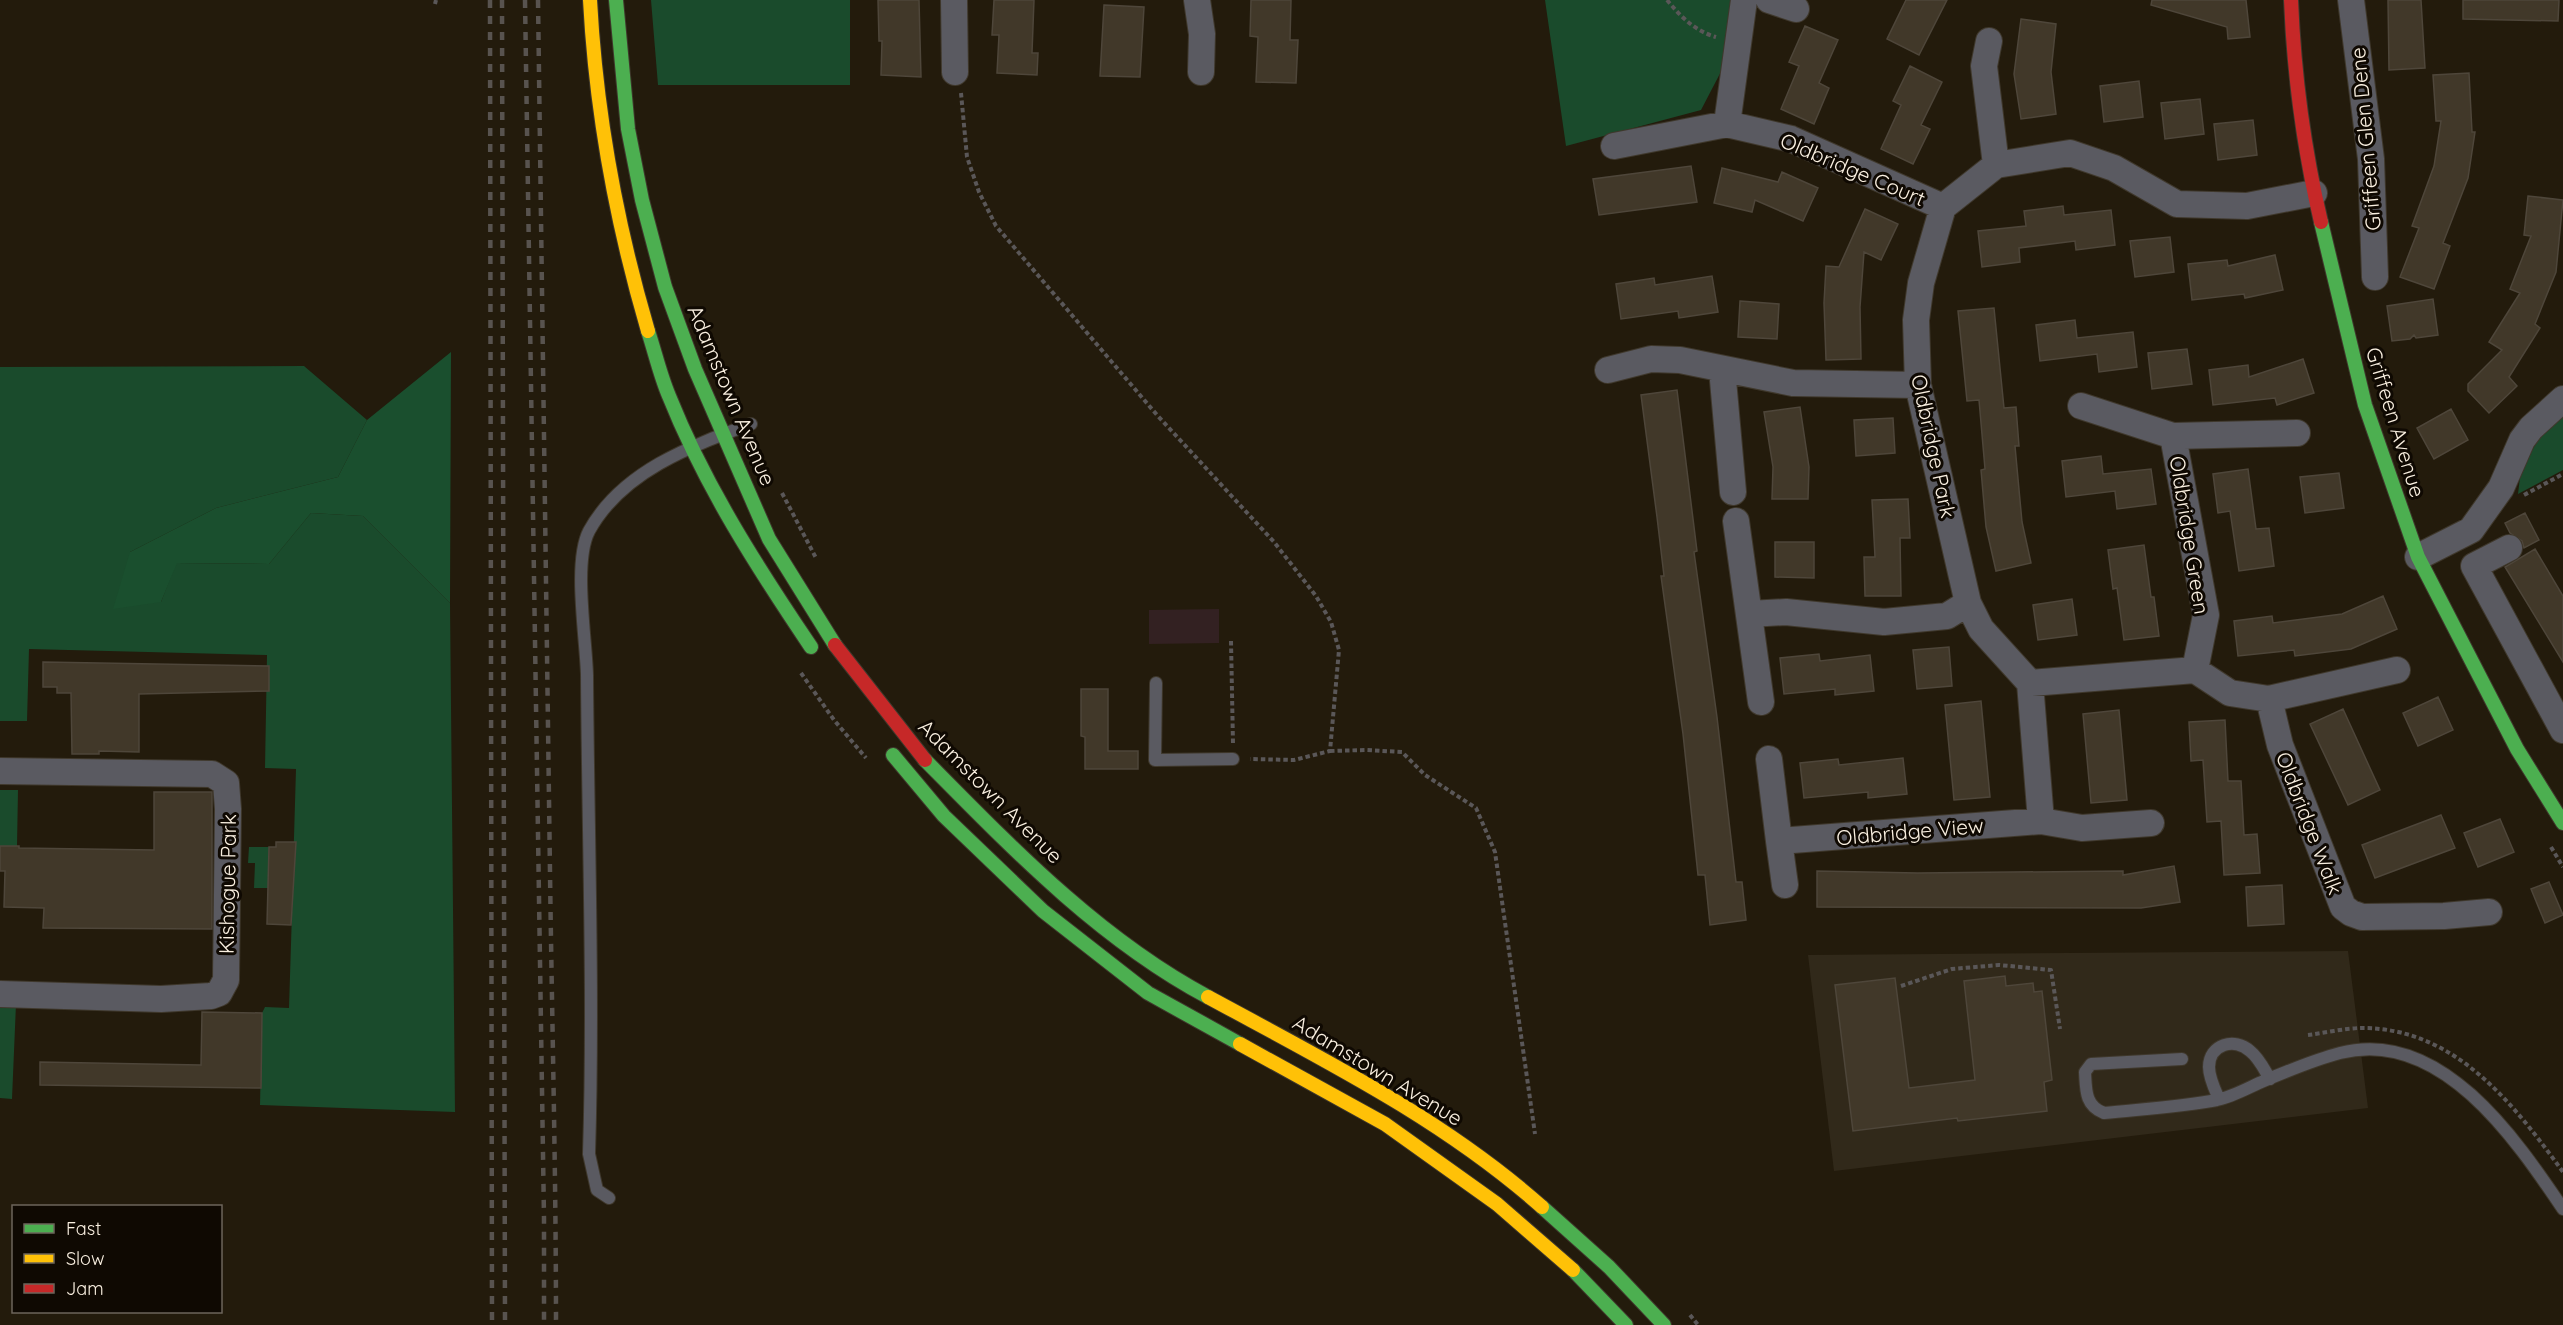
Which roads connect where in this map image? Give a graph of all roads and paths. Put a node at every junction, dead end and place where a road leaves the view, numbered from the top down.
1 (590, 0) edge
2 (616, 0) edge
3 (954, 0) edge
4 (1197, 0) edge
5 (1667, 0) edge
6 (1744, 0) edge
7 (1769, 0) edge
8 (2291, 0) edge
9 (2351, 0) edge
10 (1796, 9) dead end
11 (1989, 41) dead end
12 (1737, 44) junction
13 (956, 72) joint
14 (1201, 72) dead end
15 (1727, 124) junction
16 (1614, 146) dead end
17 (1996, 165) junction
18 (2314, 193) junction
19 (1943, 207) junction
20 (2375, 277) dead end
21 (1722, 369) junction
22 (1608, 370) dead end
23 (1918, 385) junction
24 (2563, 399) edge
25 (2081, 406) dead end
26 (751, 424) dead end
27 (724, 434) junction
28 (2297, 434) dead end
29 (2173, 436) junction
30 (693, 448) junction
31 (776, 483) dead end
32 (1733, 492) dead end
33 (1736, 521) dead end
34 (2509, 548) dead end
35 (2418, 557) junction
36 (820, 565) dead end
37 (1968, 603) junction
38 (1749, 614) junction
39 (1232, 641) dead end
40 (821, 661) dead end
41 (2195, 670) junction
42 (2397, 670) dead end
43 (1156, 683) dead end
44 (2030, 683) junction
45 (2269, 699) junction
46 (1761, 702) dead end
47 (2562, 727) edge
48 (884, 744) dead end
49 (1330, 751) junction
50 (1233, 759) junction
51 (1769, 759) dead end
52 (0, 771) edge
53 (2041, 821) junction
54 (2151, 823) dead end
55 (2563, 824) edge
56 (1779, 841) junction
57 (1785, 885) dead end
58 (2489, 912) dead end
59 (1901, 986) dead end
60 (0, 994) edge
61 (2060, 1029) dead end
62 (2182, 1059) dead end
63 (2270, 1078) junction
64 (2219, 1099) junction
65 (1535, 1134) dead end
66 (609, 1198) dead end
67 (2563, 1209) edge
68 (1688, 1312) dead end
69 (1626, 1325) edge
70 (1664, 1325) edge
71 (1698, 1325) edge

1 - 30 street
2 - 27 street, Adamstown Avenue
3 - 13 street
4 - 14 street
5 - 12 path
6 - 12 street
7 - 10 street
8 - 18 street, Griffeen Avenue
9 - 20 street, Griffeen Glen Dene
11 - 17 street
12 - 15 street
13 - 49 path
15 - 16 street, Oldbridge Court
15 - 19 street, Oldbridge Court
17 - 18 street
17 - 19 street
18 - 35 street, Griffeen Avenue
19 - 23 street, Oldbridge Park
21 - 22 street
21 - 23 street
21 - 32 street
23 - 37 street, Oldbridge Park
24 - 35 street
25 - 29 street, Oldbridge Green
26 - 27 lane
27 - 30 lane
27 - 70 street, Adamstown Avenue
28 - 29 street, Oldbridge Green
29 - 41 street, Oldbridge Green
30 - 40 street
30 - 66 lane
31 - 36 path
33 - 38 street
34 - 47 street
35 - 55 street, Griffeen Avenue
37 - 38 street
37 - 44 street, Oldbridge Park
38 - 46 street
39 - 50 path
41 - 44 street
41 - 45 street
42 - 45 street
43 - 50 lane
44 - 53 street
45 - 58 street, Oldbridge Walk
48 - 69 street, Adamstown Avenue
49 - 50 path
49 - 65 path
51 - 56 street
52 - 60 street, Kishogue Park
53 - 54 street, Oldbridge View
53 - 56 street, Oldbridge View
56 - 57 street
59 - 61 path
62 - 64 lane
63 - 64 lane
63 - 64 lane
63 - 67 lane
68 - 71 path

